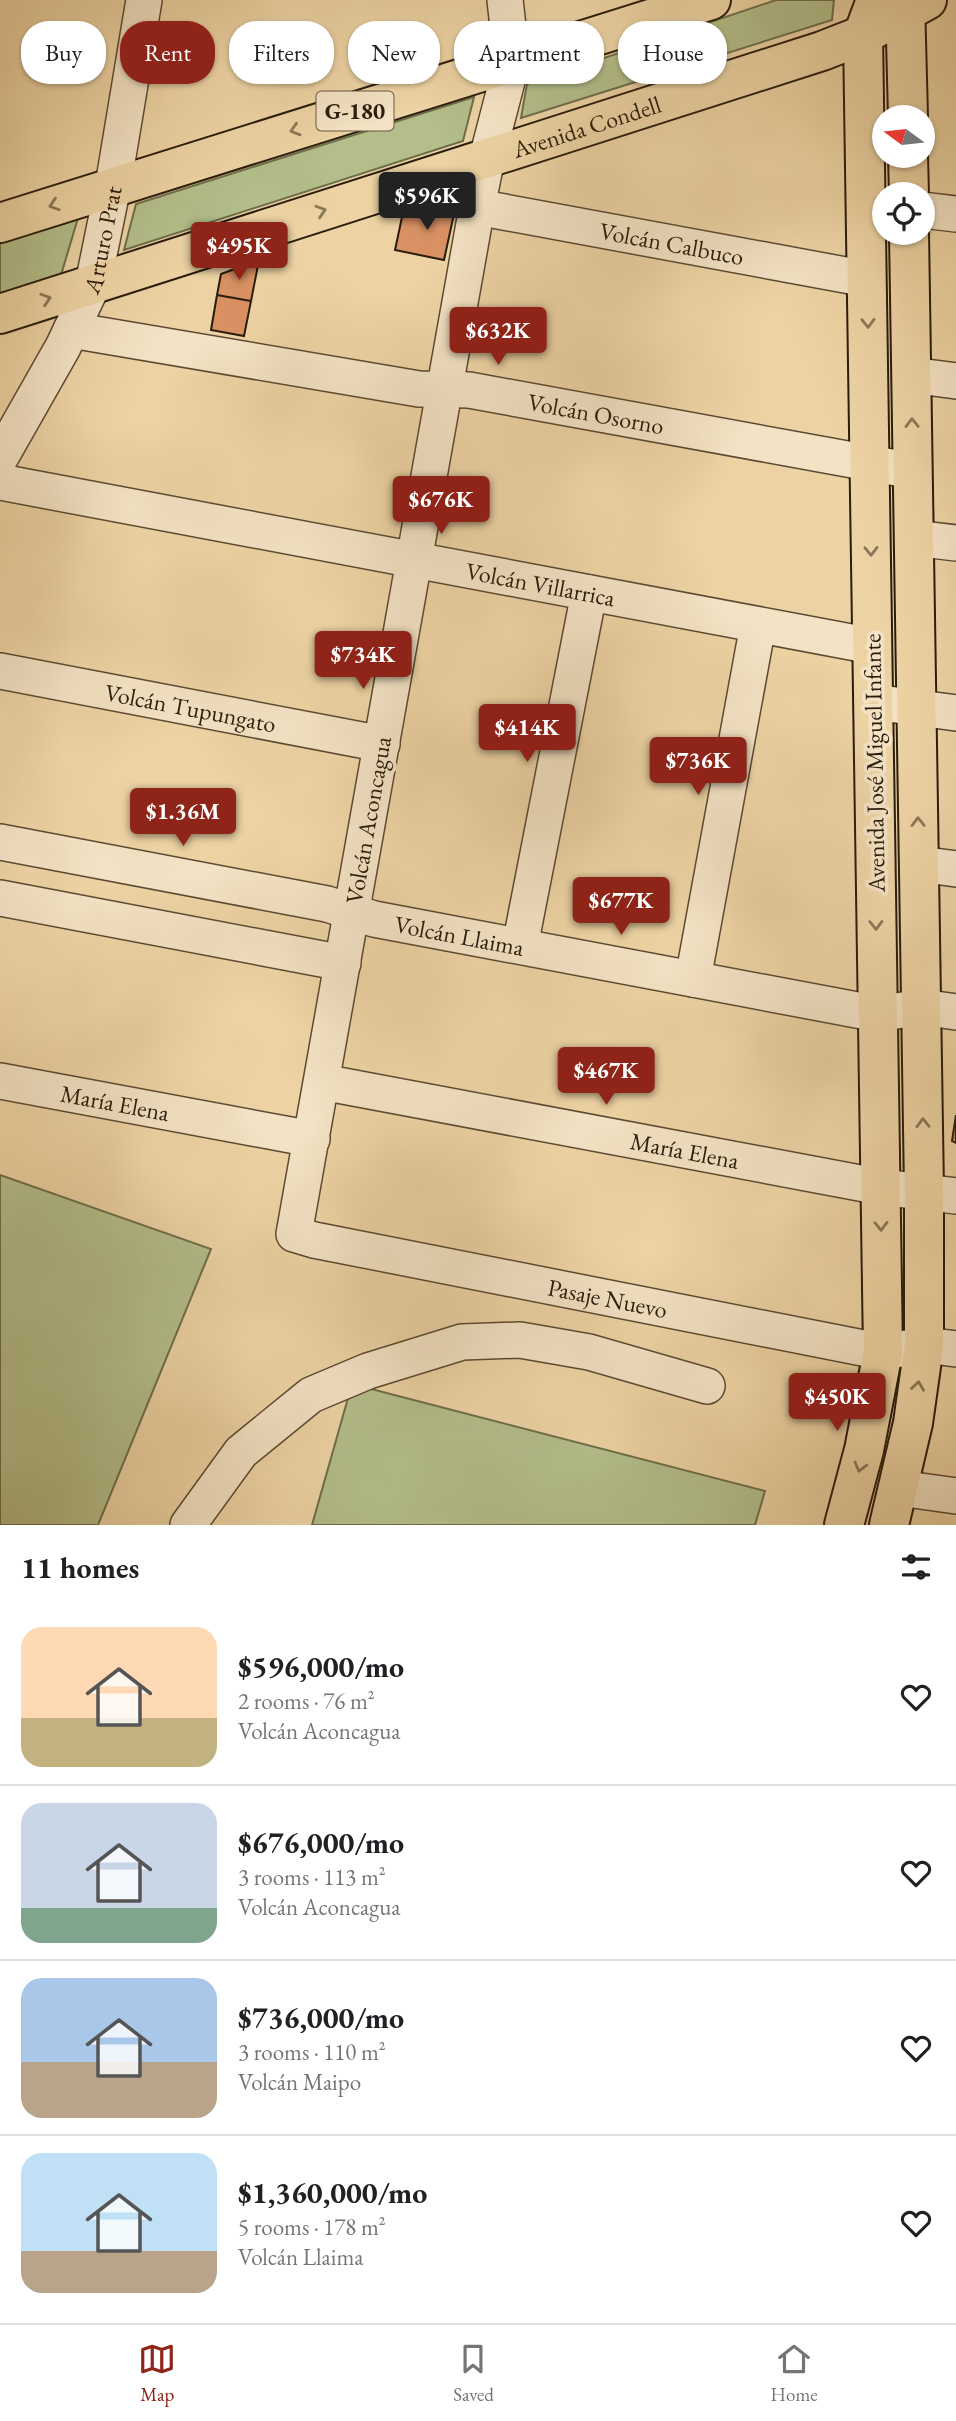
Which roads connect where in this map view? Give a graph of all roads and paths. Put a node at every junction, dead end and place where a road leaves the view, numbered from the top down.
1 (145, 0) edge
2 (505, 0) edge
3 (711, 0) edge
4 (896, 9) edge
5 (507, 21) edge
6 (604, 33) edge
7 (454, 80) edge
8 (506, 84) edge
9 (907, 105) edge
10 (487, 158) junction
11 (877, 182) edge
12 (113, 186) junction
13 (477, 207) junction
14 (935, 211) edge
15 (956, 214) edge
16 (0, 223) edge
17 (872, 232) edge
18 (909, 245) edge
19 (867, 279) junction
20 (93, 284) junction
21 (0, 314) edge
22 (71, 330) junction
23 (911, 375) junction
24 (956, 381) edge
25 (444, 390) junction
26 (0, 458) edge
27 (870, 463) junction
28 (913, 471) junction
29 (0, 482) edge
30 (914, 538) junction
31 (956, 544) edge
32 (414, 560) junction
33 (589, 593) junction
34 (758, 625) junction
35 (872, 646) junction
36 (0, 671) edge
37 (873, 702) junction
38 (917, 708) junction
39 (956, 713) edge
40 (382, 744) junction
41 (0, 842) edge
42 (919, 864) junction
43 (956, 869) edge
44 (0, 898) edge
45 (352, 912) junction
46 (520, 946) junction
47 (343, 963) junction
48 (693, 979) junction
49 (938, 1009) edge
50 (878, 1014) junction
51 (0, 1081) edge
52 (322, 1082) junction
53 (312, 1139) junction
54 (881, 1187) junction
55 (940, 1194) edge
56 (294, 1234) joint
57 (940, 1347) edge
58 (883, 1352) junction
59 (708, 1386) dead end
60 (899, 1488) junction
61 (956, 1496) edge
62 (188, 1525) edge
63 (844, 1525) edge
64 (889, 1525) edge

1 - 12 street, Arturo Prat
2 - 5 street
3 - 6 main road, G-180
4 - 9 main road
4 - 10 main road, Avenida Condell
4 - 11 main road, Avenida José Miguel Infante
7 -> 12 main road, G-180
8 - 10 street, Volcán Aconcagua
10 - 13 street, Volcán Aconcagua
20 -> 10 main road, Avenida Condell
12 -> 16 main road, G-180
12 - 20 street, Arturo Prat
13 - 19 street, Volcán Calbuco
13 - 25 street, Volcán Aconcagua
14 - 15 street
17 - 19 main road, Avenida José Miguel Infante
18 - 23 main road, Avenida José Miguel Infante
19 -> 27 main road, Avenida José Miguel Infante
21 -> 20 main road, Avenida Condell
20 - 22 street, Arturo Prat
22 - 25 street, Volcán Osorno
22 - 26 street, Arturo Prat
23 - 24 street
28 -> 23 main road, Avenida José Miguel Infante
25 - 27 street, Volcán Osorno
25 - 32 street, Volcán Aconcagua
27 - 28 street, Volcán Osorno
27 -> 35 main road, Avenida José Miguel Infante
28 - 30 main road, Avenida José Miguel Infante
29 - 32 street, Volcán Villarrica
30 - 31 street
30 - 38 main road, Avenida José Miguel Infante
32 - 33 street, Volcán Villarrica
32 - 40 street, Volcán Aconcagua
33 - 34 street, Volcán Villarrica
33 - 46 street
34 - 35 street, Volcán Villarrica
34 - 48 street
35 - 37 main road, Avenida José Miguel Infante
36 - 40 street, Volcán Tupungato
37 - 38 street
37 -> 50 main road, Avenida José Miguel Infante
38 - 39 street
42 -> 38 main road, Avenida José Miguel Infante
40 - 45 street, Volcán Aconcagua
41 - 45 street, Volcán Llaima
42 - 43 street
42 - 49 main road, Avenida José Miguel Infante
44 - 47 street
45 - 46 street, Volcán Llaima
45 - 47 street, Volcán Aconcagua
46 - 48 street, Volcán Llaima
47 - 52 street, Volcán Aconcagua
48 - 50 street, Volcán Llaima
49 - 50 street, Volcán Llaima
55 -> 49 main road, Avenida José Miguel Infante
50 - 54 main road, Avenida José Miguel Infante
51 - 53 street, María Elena
52 - 53 street, Volcán Aconcagua
52 - 54 street, María Elena
53 - 56 street, Volcán Aconcagua
54 - 55 street, María Elena
54 -> 58 main road, Avenida José Miguel Infante
55 - 57 main road, Avenida José Miguel Infante
56 - 58 street, Pasaje Nuevo
57 - 58 street, Pasaje Nuevo
60 -> 57 main road, Avenida José Miguel Infante
58 -> 63 main road, Avenida José Miguel Infante
59 - 62 street
60 - 61 street
60 - 64 main road, Avenida José Miguel Infante

